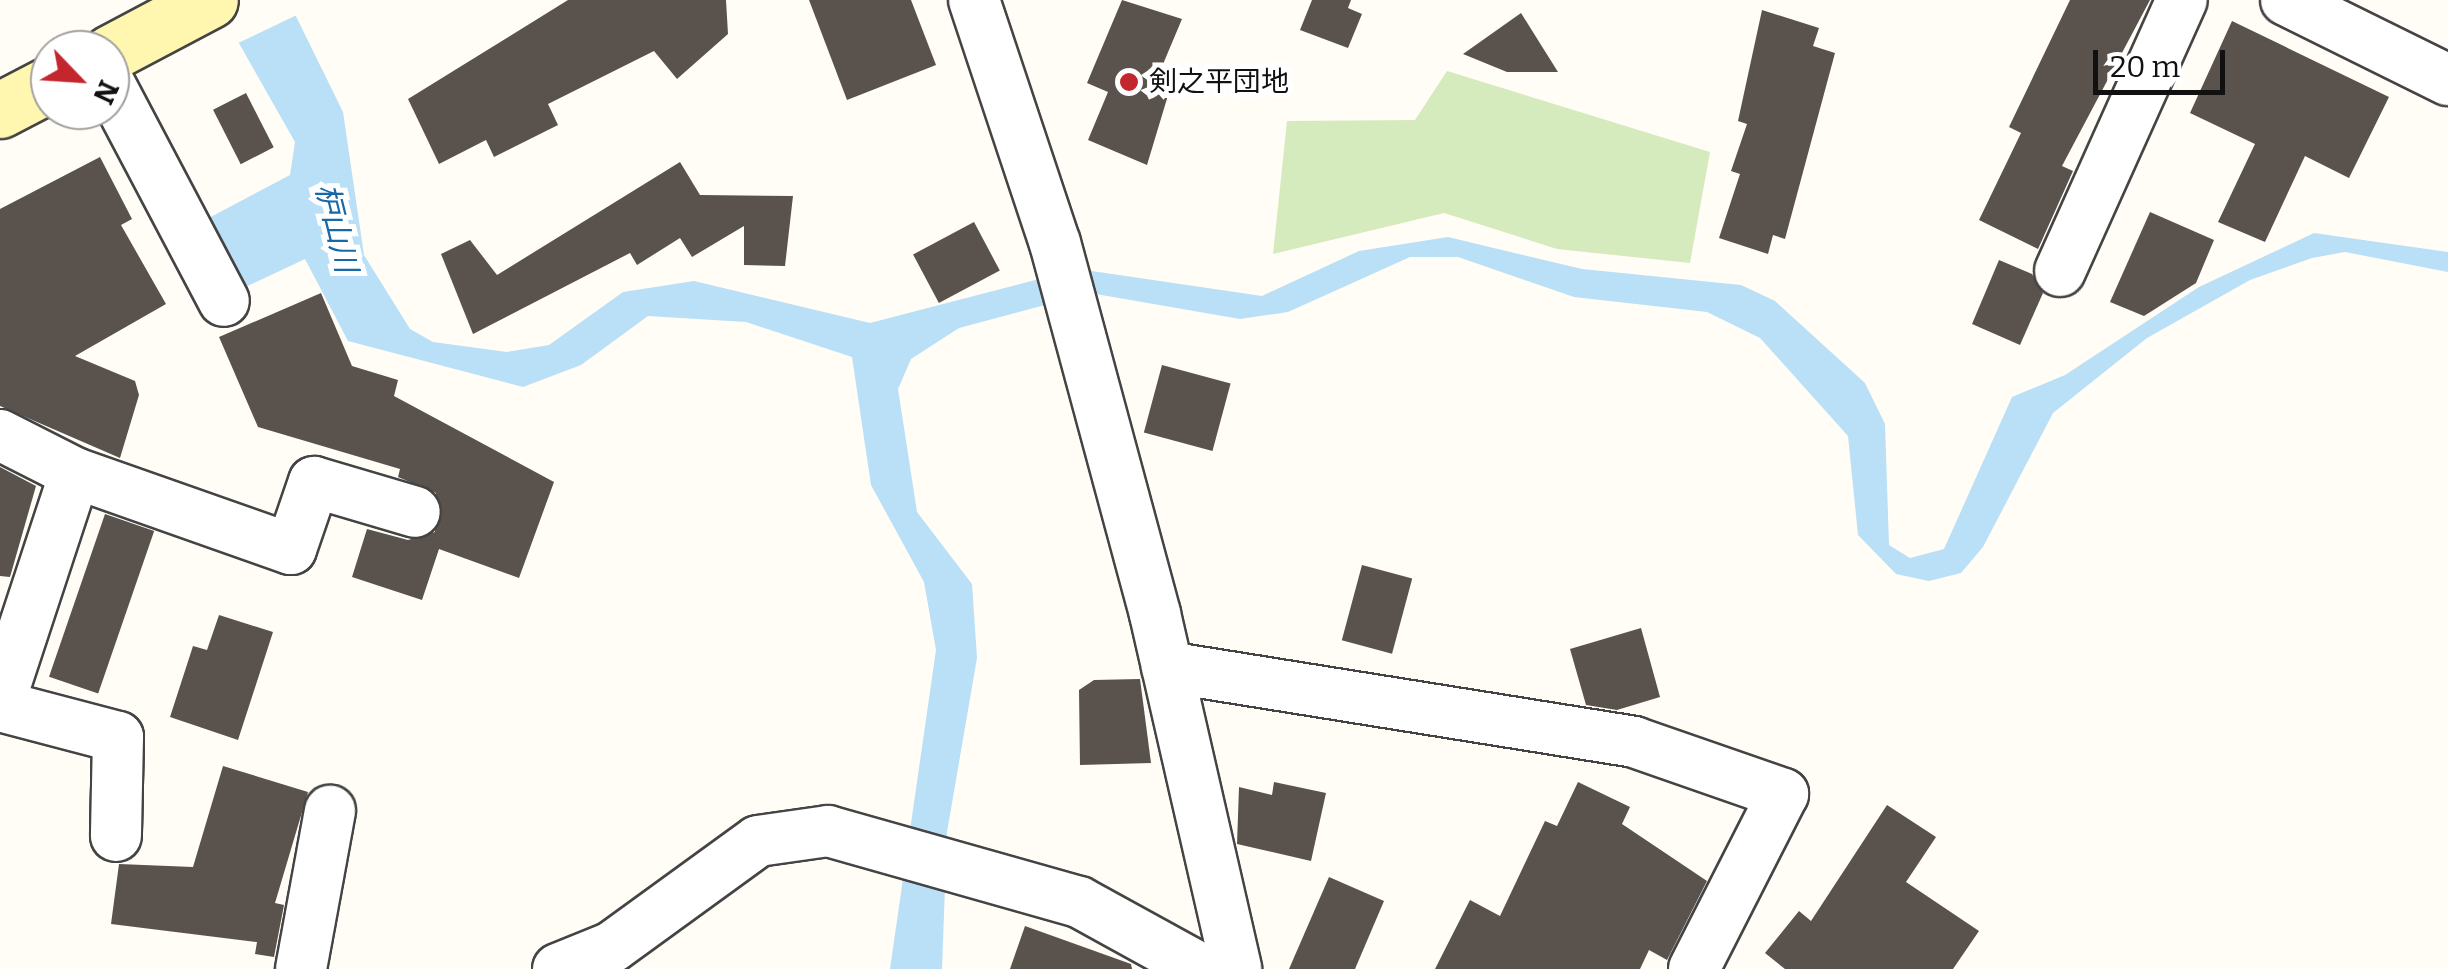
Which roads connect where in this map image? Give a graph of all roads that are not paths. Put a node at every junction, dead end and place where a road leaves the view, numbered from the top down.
1 (210, 0) edge
2 (974, 0) edge
3 (2182, 0) edge
4 (2286, 0) edge
5 (2342, 12) edge
6 (130, 42) edge
7 (2448, 80) edge
8 (30, 94) edge
9 (0, 110) edge
10 (130, 123) edge
11 (2060, 271) dead end
12 (224, 300) dead end
13 (0, 435) edge
14 (75, 473) junction
15 (416, 512) dead end
16 (1167, 667) junction
17 (0, 703) edge
18 (330, 812) dead end
19 (116, 836) dead end
20 (300, 969) edge
21 (558, 969) edge
22 (1201, 969) edge
23 (1236, 969) edge
24 (1694, 969) edge

1 - 6 street
2 - 16 street
3 - 11 street
4 - 5 street
5 - 7 street
8 - 9 street
10 - 12 street
13 - 14 street
14 - 15 street
14 - 17 street
16 - 23 street
16 - 24 street
17 - 19 street
18 - 20 street
21 - 22 street

